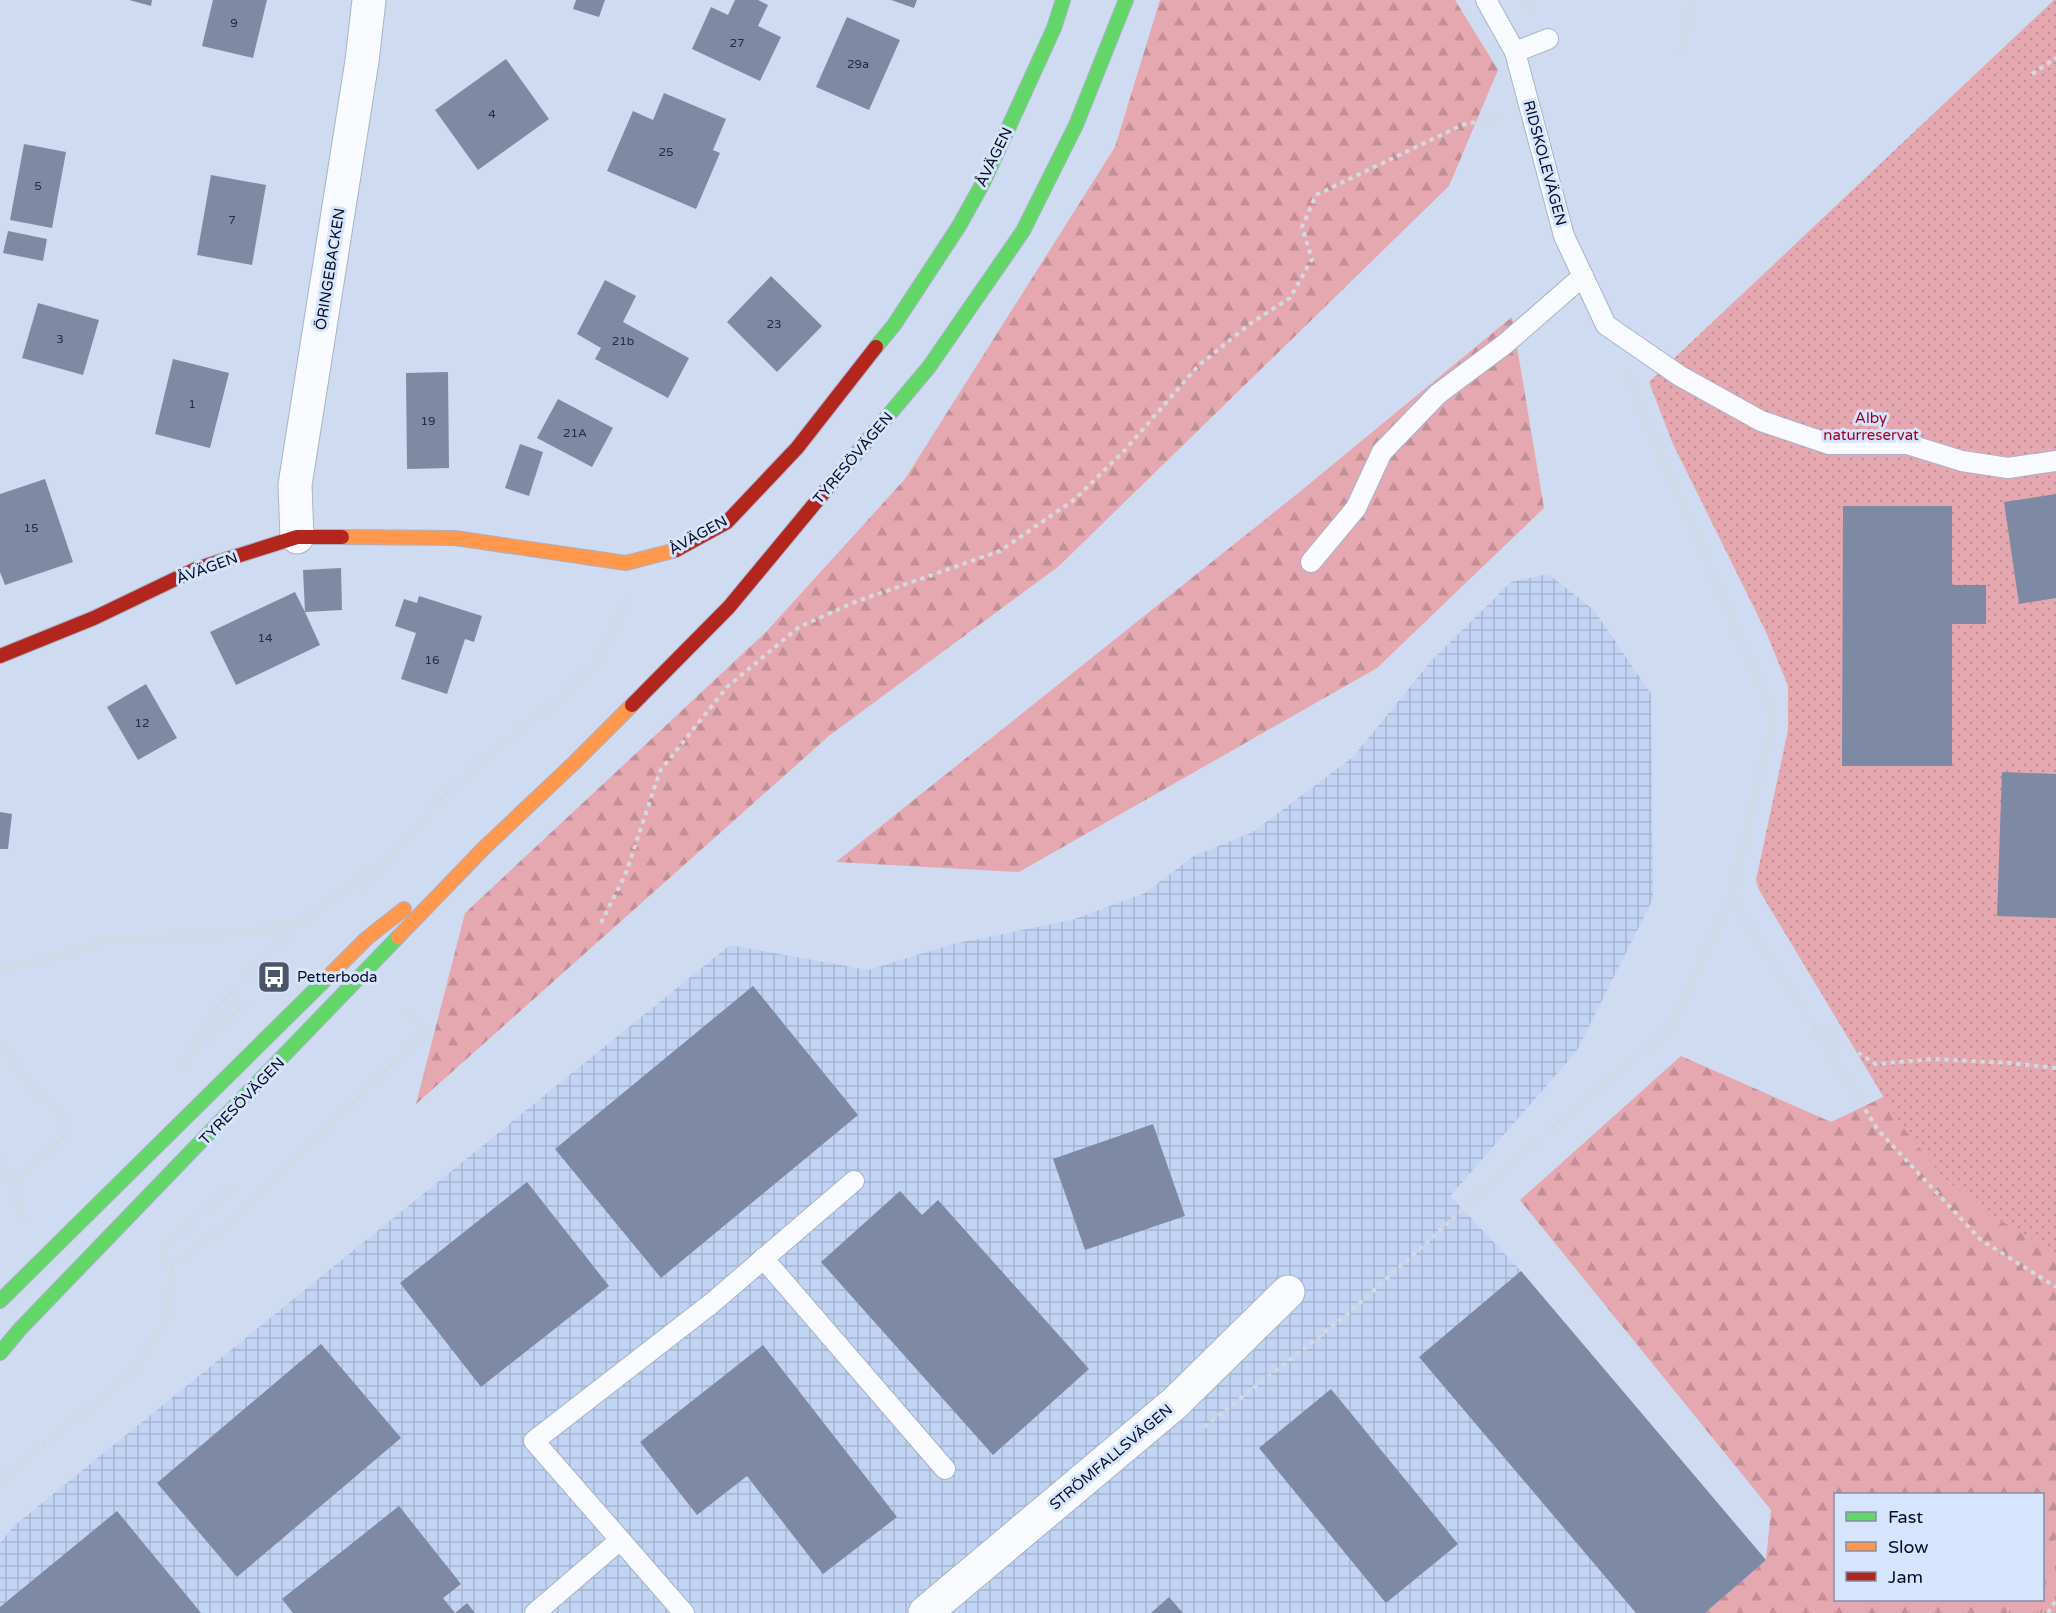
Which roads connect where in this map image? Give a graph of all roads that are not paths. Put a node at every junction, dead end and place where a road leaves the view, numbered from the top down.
1 (369, 0) edge
2 (1063, 0) edge
3 (1126, 0) edge
4 (1486, 0) edge
5 (1548, 39) dead end
6 (1515, 52) junction
7 (1583, 276) junction
8 (2056, 461) edge
9 (297, 537) junction
10 (1311, 562) dead end
11 (0, 656) edge
12 (484, 848) junction
13 (854, 1181) dead end
14 (763, 1258) junction
15 (1288, 1292) dead end
16 (0, 1301) edge
17 (0, 1353) edge
18 (945, 1469) dead end
19 (620, 1540) junction
20 (535, 1613) edge
21 (684, 1613) edge
22 (925, 1613) edge

1 - 9 street, ÖRINGEBACKEN
2 - 9 main road, ÅVÄGEN
3 - 12 main road, TYRESÖVÄGEN
4 - 6 lane, RIDSKOLEVÄGEN
5 - 6 lane
6 - 7 lane, RIDSKOLEVÄGEN
7 - 8 lane, RIDSKOLEVÄGEN
7 - 10 lane
9 - 11 main road, ÅVÄGEN
12 - 16 main road, TYRESÖVÄGEN
12 - 17 main road, TYRESÖVÄGEN
13 - 14 lane
14 - 18 lane
14 - 19 lane
15 - 22 street, STRÖMFALLSVÄGEN
19 - 20 lane
19 - 21 lane

